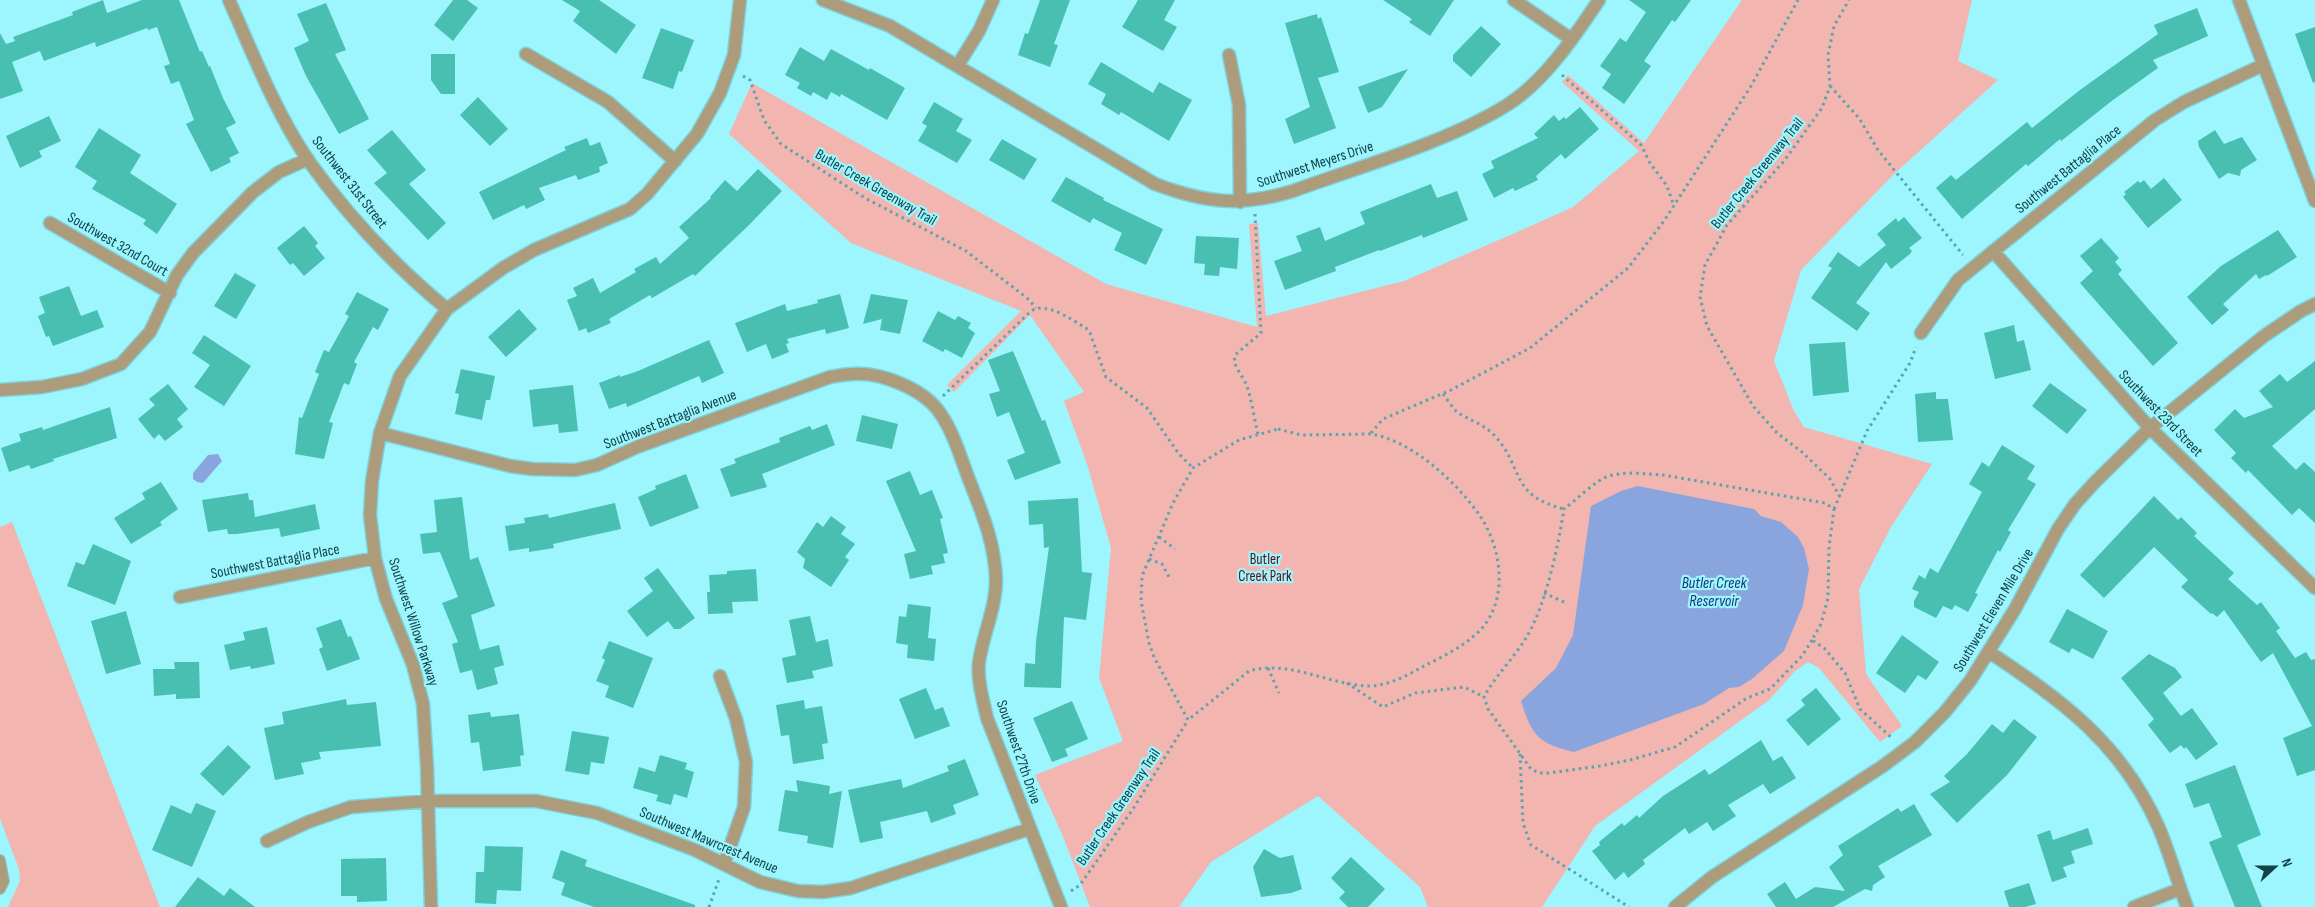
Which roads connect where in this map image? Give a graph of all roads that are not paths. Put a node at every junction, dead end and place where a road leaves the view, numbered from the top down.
1 (229, 0) edge
2 (740, 0) edge
3 (823, 0) edge
4 (992, 0) edge
5 (1514, 0) edge
6 (1599, 0) edge
7 (2239, 0) edge
8 (1571, 39) junction
9 (526, 54) dead end
10 (1228, 55) dead end
11 (958, 65) junction
12 (2264, 65) junction
13 (308, 159) junction
14 (675, 161) junction
15 (2315, 201) edge
16 (1240, 202) junction
17 (50, 223) dead end
18 (1993, 251) junction
19 (170, 293) junction
20 (2315, 304) edge
21 (447, 309) junction
22 (1921, 333) road end
23 (0, 390) edge
24 (2150, 428) junction
25 (950, 431) joint
26 (380, 433) junction
27 (376, 558) junction
28 (2315, 587) edge
29 (180, 597) dead end
30 (1989, 652) junction
31 (720, 676) dead end
32 (428, 801) junction
33 (1029, 829) junction
34 (267, 842) dead end
35 (0, 860) edge
36 (724, 864) junction
37 (2180, 889) junction
38 (0, 890) edge
39 (1059, 902) edge
40 (432, 907) edge
41 (1675, 907) edge
42 (2134, 907) edge
43 (2187, 907) edge

1 - 13 street, Southwest 31st Street
2 - 14 street, Southwest Willow Parkway
3 - 11 street, Southwest Meyers Drive
4 - 11 street
5 - 8 street
6 - 8 street, Southwest Meyers Drive
7 - 12 street
8 - 16 street, Southwest Meyers Drive
9 - 14 street
10 - 16 street
11 - 16 street, Southwest Meyers Drive
12 - 15 street
12 - 18 street, Southwest Battaglia Place
13 - 19 street
13 - 21 street, Southwest 31st Street
14 - 21 street, Southwest Willow Parkway
17 - 19 street, Southwest 32nd Court
18 - 22 street, Southwest Battaglia Place
18 - 24 street, Southwest 23rd Street
19 - 23 street
20 - 24 street, Southwest Eleven Mile Drive
21 - 26 street, Southwest Willow Parkway
24 - 28 street, Southwest 23rd Street
24 - 30 street, Southwest Eleven Mile Drive
25 - 26 street, Southwest Battaglia Avenue
25 - 33 street, Southwest 27th Drive
26 - 27 street, Southwest Willow Parkway
27 - 29 street, Southwest Battaglia Place
27 - 32 street, Southwest Willow Parkway
30 - 37 street
30 - 41 street, Southwest Eleven Mile Drive
31 - 36 street
32 - 34 street, Southwest Mawrcrest Avenue
32 - 36 street, Southwest Mawrcrest Avenue
32 - 40 street, Southwest Willow Parkway
33 - 36 street, Southwest Mawrcrest Avenue
33 - 39 street, Southwest 27th Drive
35 - 38 lane
37 - 42 street
37 - 43 street

